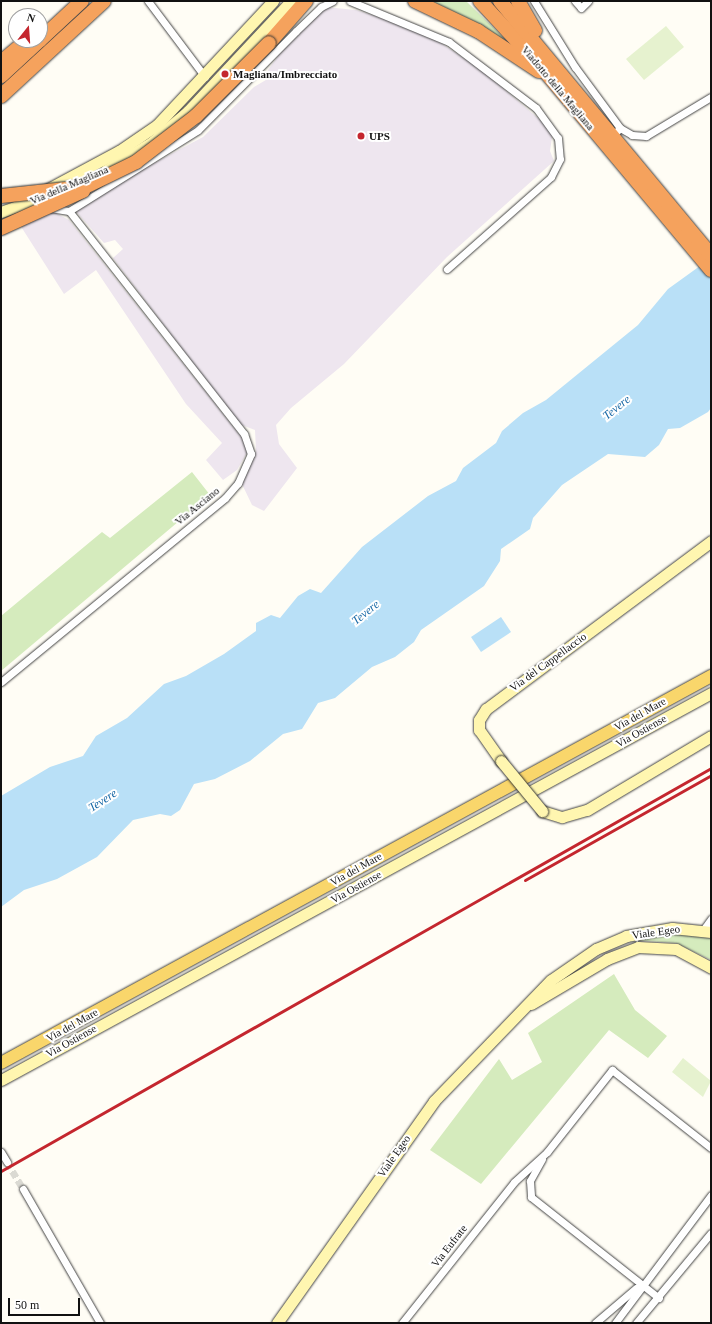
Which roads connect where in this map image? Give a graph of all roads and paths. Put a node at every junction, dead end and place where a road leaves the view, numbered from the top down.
1 (82, 1) edge
2 (104, 1) edge
3 (148, 1) edge
4 (273, 1) edge
5 (290, 1) edge
6 (306, 1) edge
7 (318, 1) edge
8 (334, 1) edge
9 (350, 1) edge
10 (415, 1) edge
11 (500, 1) edge
12 (518, 1) edge
13 (534, 1) edge
14 (575, 1) edge
15 (588, 1) edge
16 (482, 3) edge
17 (68, 13) junction
18 (295, 16) junction
19 (48, 26) edge
20 (48, 32) edge
21 (18, 48) edge
22 (31, 48) edge
23 (1, 62) edge
24 (554, 73) junction
25 (1, 76) edge
26 (205, 77) junction
27 (1, 96) edge
28 (711, 97) edge
29 (188, 111) junction
30 (203, 126) junction
31 (616, 131) junction
32 (634, 170) junction
33 (96, 183) junction
34 (1, 196) edge
35 (21, 204) junction
36 (69, 211) junction
37 (1, 212) edge
38 (1, 228) edge
39 (711, 255) edge
40 (447, 269) dead end
41 (711, 270) edge
42 (711, 541) edge
43 (711, 676) edge
44 (1, 682) edge
45 (711, 693) edge
46 (711, 736) edge
47 (711, 919) edge
48 (707, 931) edge
49 (711, 968) edge
50 (529, 1005) junction
51 (1, 1063) edge
52 (1, 1080) edge
53 (711, 1148) edge
54 (1, 1152) edge
55 (547, 1152) junction
56 (7, 1162) tunnel mouth
57 (23, 1189) tunnel mouth
58 (711, 1195) edge
59 (711, 1233) edge
60 (641, 1284) junction
61 (659, 1298) junction
62 (100, 1323) edge
63 (277, 1323) edge
64 (402, 1323) edge
65 (595, 1323) edge
66 (615, 1323) edge
67 (636, 1323) edge

1 - 17 highway
2 - 27 highway
3 - 26 street
4 - 26 main road, Via della Magliana
5 - 29 main road, Via della Magliana
6 - 18 highway
7 - 18 highway
8 - 30 street, Via della Magliana
9 - 40 street
10 - 24 highway
11 - 24 highway, Viadotto della Magliana
12 - 24 highway
13 - 31 street
14 - 15 street
16 - 24 highway, Viadotto della Magliana
17 - 19 highway
17 - 20 highway
18 - 33 highway, bridge
21 - 23 highway
22 - 25 highway
24 - 31 highway, Viadotto della Magliana
24 - 32 highway, Viadotto della Magliana
26 - 35 main road, Via della Magliana
28 - 31 street
29 - 30 street
29 - 35 main road, Via della Magliana
30 - 36 street, Via della Magliana
31 - 32 highway, Viadotto della Magliana
32 - 39 highway
32 - 41 highway
33 - 34 highway, bridge
33 - 38 highway, bridge
35 - 36 street, Via della Magliana
35 - 37 main road, Via della Magliana
36 - 44 street, Via Asciano
42 - 46 main road, Via del Cappellaccio, bridge
43 - 51 main road, Via del Mare
45 - 52 main road, Via Ostiense
47 - 48 street
48 - 50 main road, Viale Egeo
49 - 50 main road, Viale Egeo
50 - 63 main road, Viale Egeo
53 - 55 street
54 - 56 street
55 - 60 street
55 - 64 street, Via Eufrate
57 - 62 street
58 - 60 street
59 - 61 street
60 - 61 street
60 - 65 street
60 - 66 street
61 - 67 street

